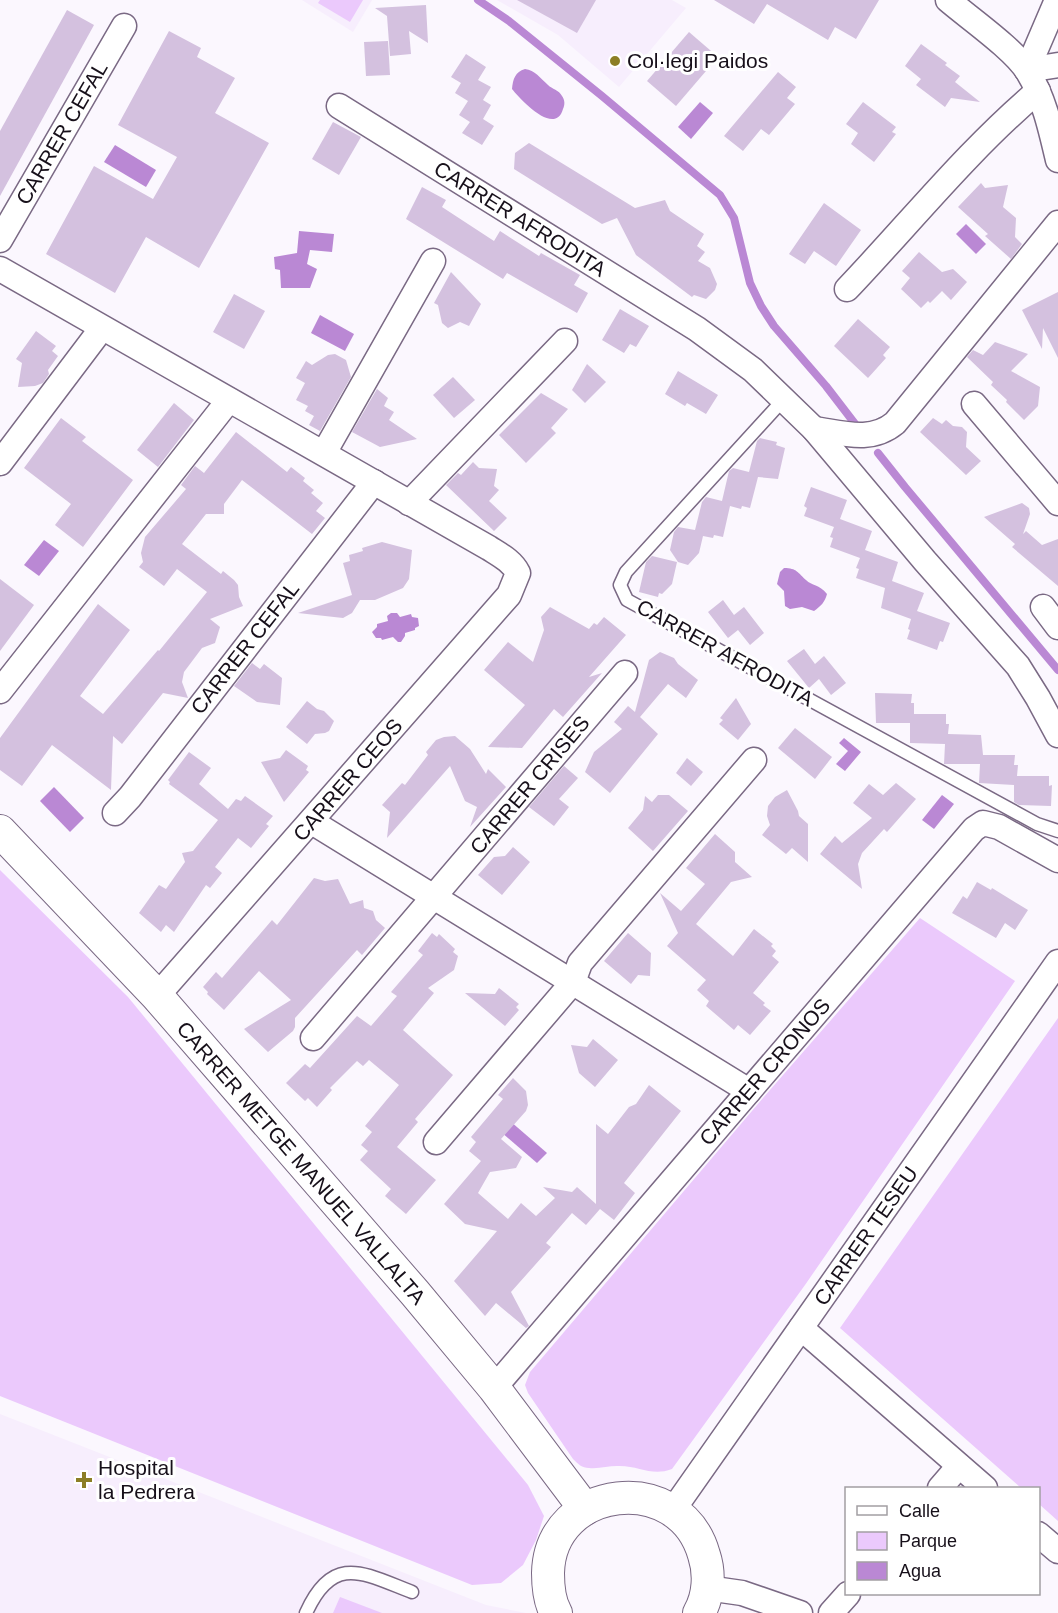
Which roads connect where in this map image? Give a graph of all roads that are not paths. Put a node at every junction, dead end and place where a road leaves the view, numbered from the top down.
1 (948, 0) edge
2 (1058, 0) edge
3 (124, 26) dead end
4 (1058, 65) edge
5 (1033, 81) junction
6 (339, 106) dead end
7 (1058, 160) edge
8 (1058, 223) edge
9 (0, 240) edge
10 (433, 261) dead end
11 (0, 269) edge
12 (846, 289) dead end
13 (102, 328) junction
14 (565, 341) dead end
15 (784, 399) junction
16 (229, 400) junction
17 (974, 404) dead end
18 (814, 429) junction
19 (324, 453) junction
20 (0, 463) edge
21 (374, 482) junction
22 (409, 503) junction
23 (1058, 503) edge
24 (1043, 607) dead end
25 (1058, 627) edge
26 (625, 673) dead end
27 (0, 691) edge
28 (1058, 735) edge
29 (754, 760) dead end
30 (115, 813) dead end
31 (312, 822) junction
32 (0, 831) edge
33 (1058, 831) edge
34 (1058, 860) edge
35 (435, 897) junction
36 (1058, 962) edge
37 (573, 982) junction
38 (157, 996) junction
39 (314, 1038) dead end
40 (749, 1091) junction
41 (436, 1142) dead end
42 (801, 1328) junction
43 (494, 1388) junction
44 (959, 1466) junction
45 (941, 1487) edge
46 (984, 1487) edge
47 (585, 1509) junction
48 (673, 1510) junction
49 (1040, 1536) edge
50 (1058, 1551) edge
51 (412, 1592) dead end
52 (846, 1595) edge
53 (703, 1600) edge
54 (306, 1613) edge
55 (556, 1613) edge
56 (800, 1613) edge
57 (831, 1613) edge

1 - 5 street
2 - 5 street
3 - 9 street, CARRER CEFAL
4 - 5 street
5 - 7 street
5 - 12 street
6 - 15 street, CARRER AFRODITA
8 - 18 street
10 - 19 street
11 - 13 street
13 - 16 street
13 - 20 street
14 - 22 street
15 - 18 street, CARRER AFRODITA
15 - 33 lane, CARRER AFRODITA
16 - 19 street
16 - 27 street
17 - 23 street
18 - 28 street, CARRER AFRODITA
19 - 21 street
21 - 22 street
21 - 30 street, CARRER CEFAL
22 - 31 street, CARRER CEOS
24 - 25 street
26 - 35 street, CARRER CRISES
29 - 37 street
31 - 35 street
31 - 38 street, CARRER CEOS
32 - 38 street, CARRER METGE MANUEL VALLALTA
34 - 40 street, CARRER CRONOS
35 - 37 street
35 - 39 street, CARRER CRISES
36 - 42 street, CARRER TESEU
37 - 40 street
37 - 41 street
38 - 43 street, CARRER METGE MANUEL VALLALTA
40 - 43 street, CARRER CRONOS
42 - 44 street
42 - 48 street, CARRER TESEU
43 - 47 street, CARRER METGE MANUEL VALLALTA
44 - 45 street
44 - 46 street
47 - 48 street
47 - 55 street
48 - 53 street
49 - 50 street
51 - 54 lane
52 - 57 street
53 - 56 street

